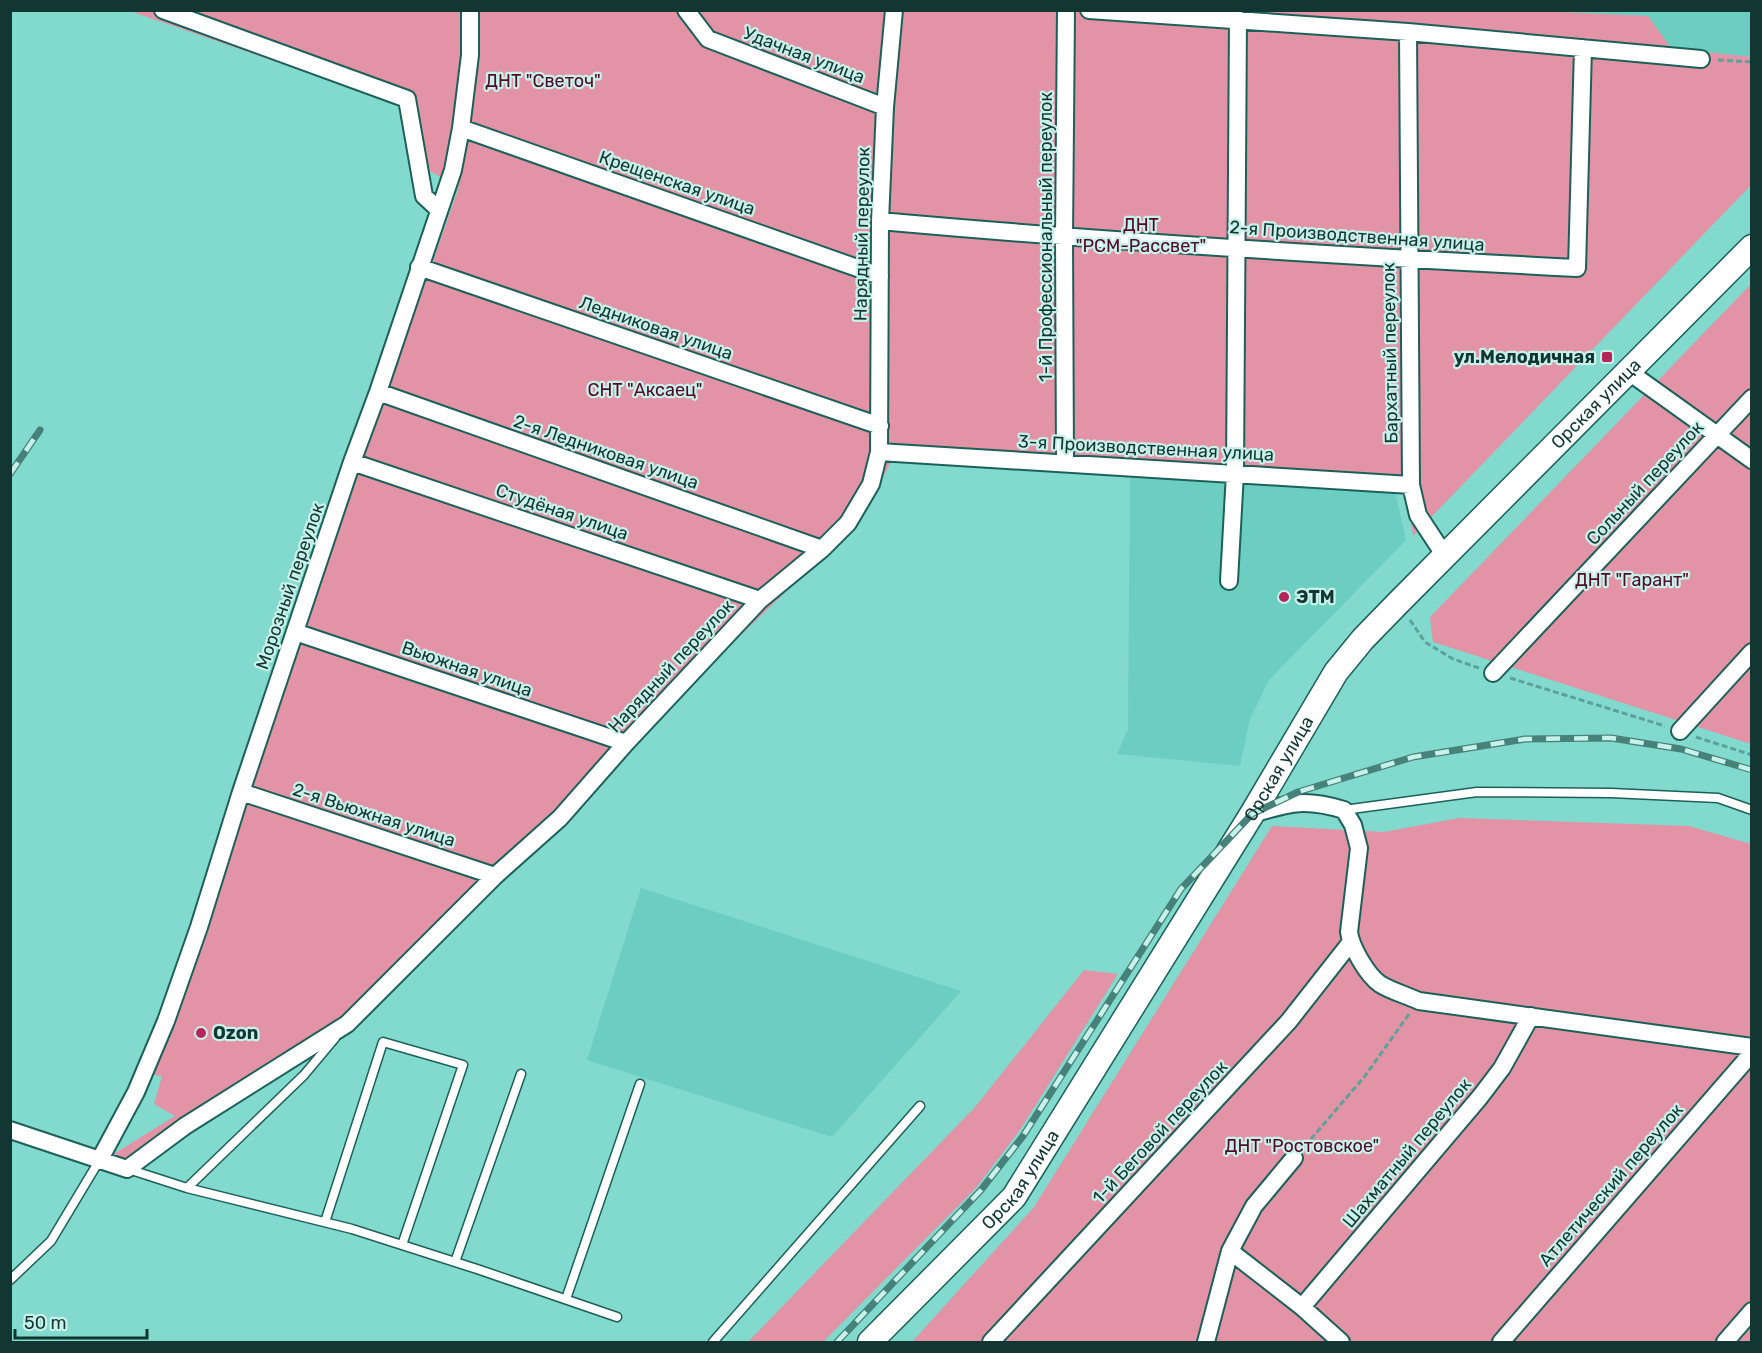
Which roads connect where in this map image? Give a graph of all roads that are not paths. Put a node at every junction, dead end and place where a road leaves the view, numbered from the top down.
1 (163, 10) edge
2 (470, 10) edge
3 (686, 10) edge
4 (894, 10) edge
5 (1066, 10) edge
6 (1089, 10) edge
7 (1238, 20) junction
8 (1408, 32) junction
9 (1583, 48) junction
10 (1701, 59) road end
11 (885, 106) junction
12 (461, 128) junction
13 (439, 210) junction
14 (880, 221) junction
15 (1064, 237) junction
16 (1752, 247) edge
17 (1237, 248) junction
18 (1408, 260) junction
19 (419, 267) junction
20 (880, 276) junction
21 (1629, 372) junction
22 (378, 392) junction
23 (1752, 398) edge
24 (880, 426) junction
25 (1716, 436) junction
26 (879, 452) junction
27 (1752, 460) edge
28 (352, 462) junction
29 (1065, 463) junction
30 (1235, 473) junction
31 (1411, 485) junction
32 (822, 549) junction
33 (1445, 556) junction
34 (1229, 581) dead end
35 (760, 600) junction
36 (295, 632) junction
37 (1752, 652) edge
38 (1493, 673) road end
39 (1680, 731) road end
40 (626, 743) junction
41 (241, 792) junction
42 (1344, 810) junction
43 (1752, 810) edge
44 (1252, 814) junction
45 (495, 876) junction
46 (1351, 942) junction
47 (1531, 1016) junction
48 (347, 1024) junction
49 (1752, 1047) edge
50 (1752, 1053) edge
51 (521, 1074) dead end
52 (640, 1083) dead end
53 (920, 1106) dead end
54 (10, 1130) edge
55 (1294, 1158) road end
56 (99, 1161) junction
57 (127, 1169) junction
58 (187, 1188) junction
59 (325, 1222) junction
60 (402, 1245) junction
61 (1230, 1251) junction
62 (455, 1262) junction
63 (10, 1280) edge
64 (566, 1299) junction
65 (1302, 1307) junction
66 (1752, 1311) edge
67 (617, 1317) dead end
68 (713, 1342) edge
69 (870, 1342) edge
70 (991, 1342) edge
71 (1206, 1342) edge
72 (1341, 1342) edge
73 (1501, 1342) edge
74 (1725, 1342) edge

1 - 13 street
2 - 12 street, Морозный переулок
3 - 11 street, Удачная улица
4 - 11 street, Нарядный переулок
5 - 15 street, 1-й Профессиональный переулок
6 - 7 street
7 - 8 street
7 - 17 street
8 - 9 street
8 - 18 street, Бархатный переулок
9 - 10 street
9 - 18 street, 2-я Производственная улица
11 - 14 street, Нарядный переулок
12 - 13 street, Морозный переулок
12 - 20 street, Крещенская улица
13 - 19 street, Морозный переулок
14 - 15 street, 2-я Производственная улица
14 - 20 street, Нарядный переулок
15 - 17 street, 2-я Производственная улица
15 - 29 street, 1-й Профессиональный переулок
16 - 21 main road, Орская улица
17 - 18 street, 2-я Производственная улица
17 - 30 street
18 - 31 street, Бархатный переулок
19 - 22 street, Морозный переулок
19 - 24 street, Ледниковая улица
20 - 24 street, Нарядный переулок
21 - 25 street
21 - 33 main road, Орская улица
22 - 28 street, Морозный переулок
22 - 32 street, 2-я Ледниковая улица
23 - 25 street, Сольный переулок
24 - 26 street, Нарядный переулок
25 - 27 street
25 - 38 street, Сольный переулок
26 - 29 street, 3-я Производственная улица
26 - 32 street, Нарядный переулок
28 - 35 street, Студёная улица
28 - 36 street, Морозный переулок
29 - 30 street, 3-я Производственная улица
30 - 31 street, 3-я Производственная улица
30 - 34 street
31 - 33 street, Бархатный переулок
32 - 35 street, Нарядный переулок
33 - 44 main road, Орская улица
35 - 40 street, Нарядный переулок
36 - 40 street, Вьюжная улица
36 - 41 street, Морозный переулок
37 - 39 street
40 - 45 street, Нарядный переулок
41 - 45 street, 2-я Вьюжная улица
41 - 56 street, Морозный переулок
42 - 43 lane
42 - 44 street
42 - 46 street
44 - 69 main road, Орская улица
45 - 48 street, Нарядный переулок
46 - 47 street
46 - 70 street, 1-й Беговой переулок
47 - 49 street
47 - 65 street, Шахматный переулок
48 - 57 street, Нарядный переулок
48 - 58 lane
50 - 73 street, Атлетический переулок
51 - 62 lane
52 - 64 lane
53 - 68 lane
54 - 56 street
55 - 61 street
56 - 57 street
56 - 63 lane
57 - 58 lane
58 - 59 lane
59 - 60 lane
59 - 60 lane
60 - 62 lane
61 - 65 street
61 - 71 street
62 - 64 lane
64 - 67 lane
65 - 72 street
66 - 74 street

